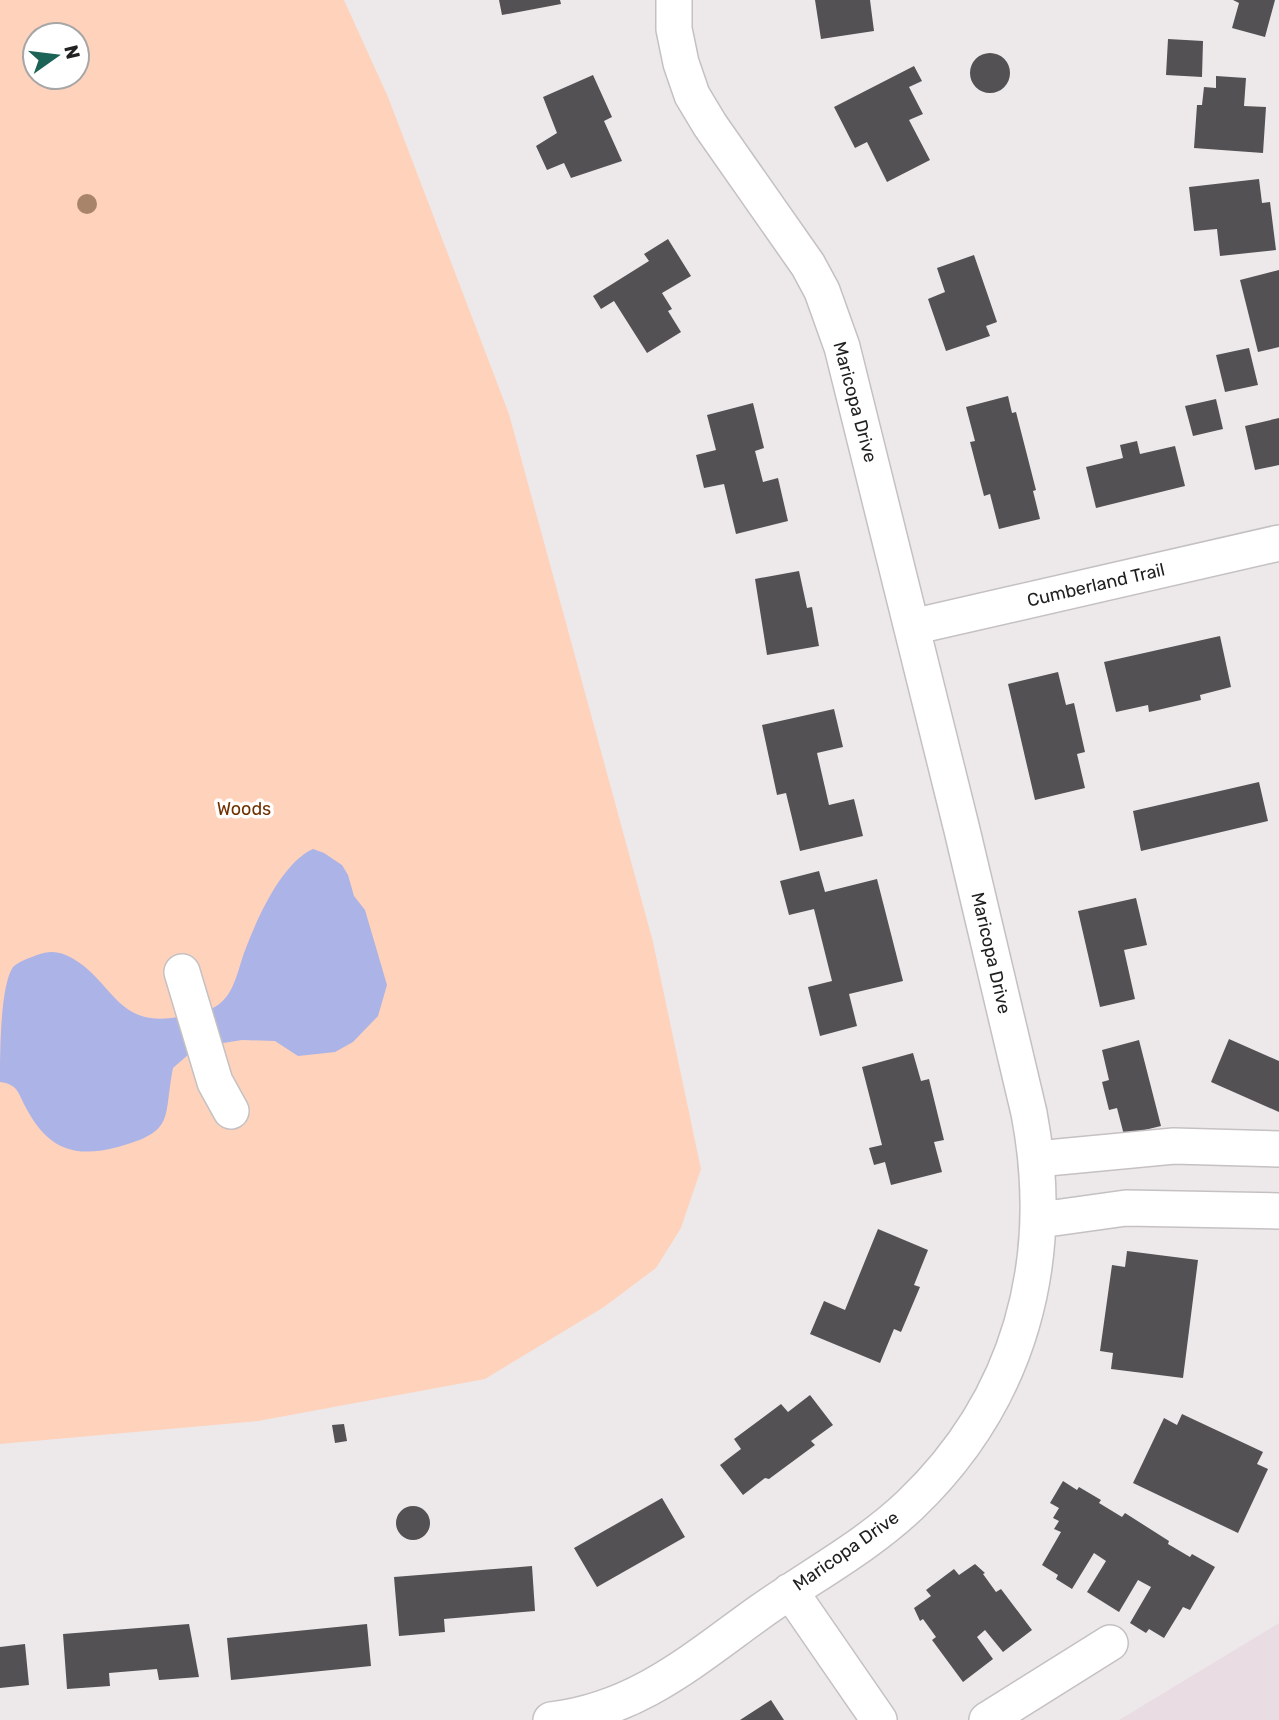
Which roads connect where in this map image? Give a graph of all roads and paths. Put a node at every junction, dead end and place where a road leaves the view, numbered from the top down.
1 (674, 0) edge
2 (1279, 543) edge
3 (912, 627) junction
4 (182, 972) dead end
5 (231, 1111) dead end
6 (1279, 1149) edge
7 (1037, 1159) junction
8 (1279, 1211) edge
9 (1040, 1220) junction
10 (790, 1591) junction
11 (1110, 1643) dead end
12 (551, 1720) edge
13 (879, 1720) edge
14 (987, 1720) edge

1 - 3 street, Maricopa Drive
2 - 3 street, Cumberland Trail
3 - 7 street, Maricopa Drive
4 - 5 street
6 - 7 street
7 - 9 street, Maricopa Drive
8 - 9 street
9 - 10 street, Maricopa Drive
10 - 12 street, Maricopa Drive
10 - 13 street
11 - 14 street

